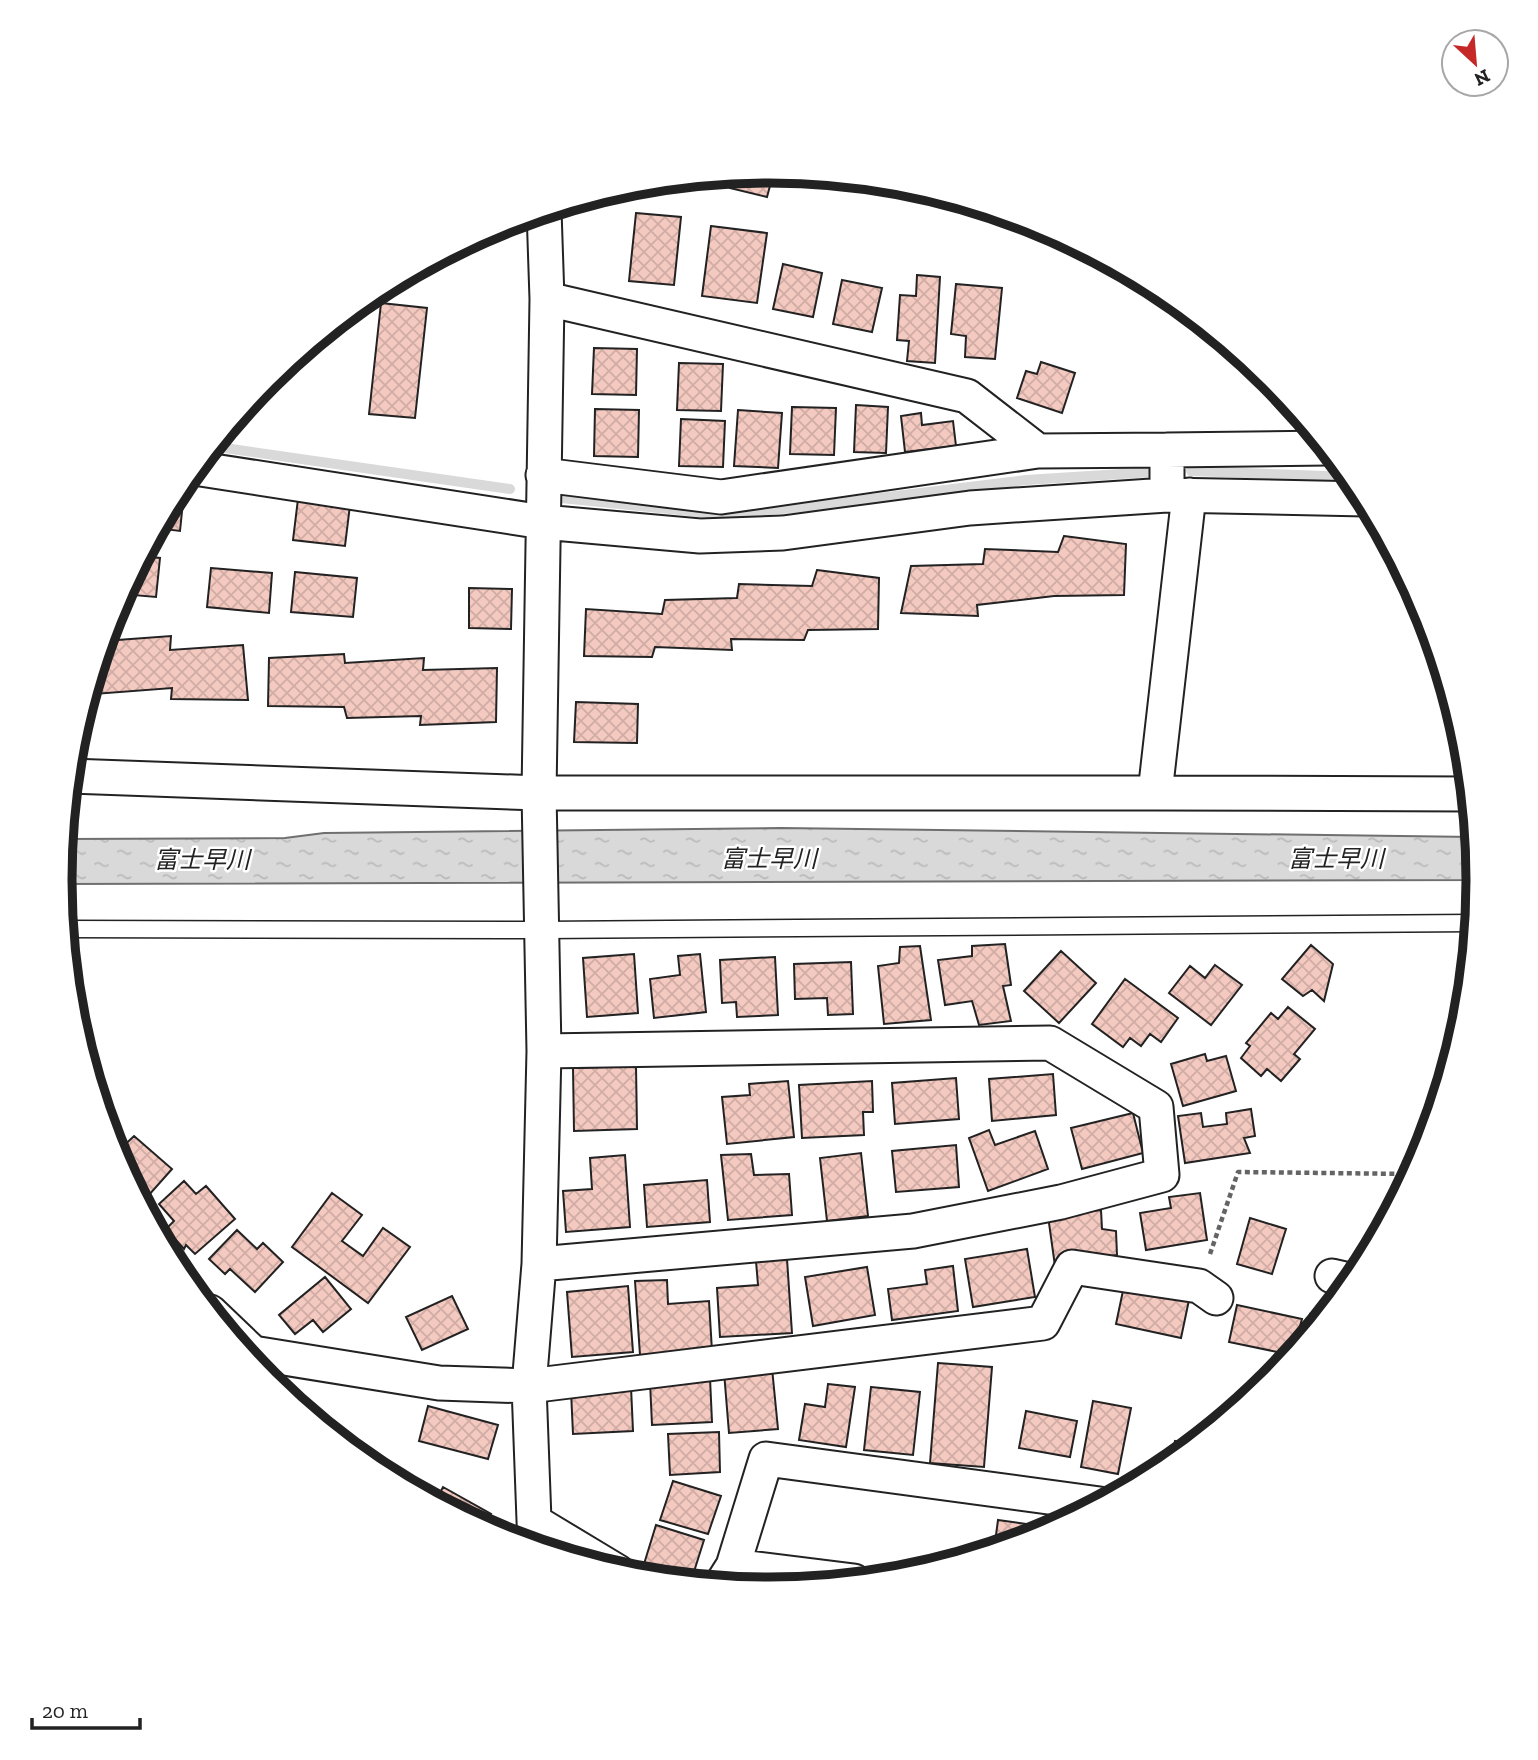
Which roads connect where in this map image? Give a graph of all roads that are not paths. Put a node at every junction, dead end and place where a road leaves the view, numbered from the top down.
1 (544, 220) edge
2 (547, 299) junction
3 (1316, 448) edge
4 (1167, 450) junction
5 (1038, 451) junction
6 (206, 470) edge
7 (543, 475) junction
8 (1178, 495) junction
9 (1353, 499) edge
10 (543, 522) junction
11 (80, 777) edge
12 (1155, 793) junction
13 (1461, 794) edge
14 (540, 804) junction
15 (542, 918) junction
16 (1465, 923) edge
17 (73, 929) edge
18 (544, 1051) junction
19 (539, 1264) junction
20 (1207, 1292) road end
21 (261, 1357) edge
22 (529, 1386) junction
23 (1083, 1502) edge
24 (535, 1534) edge
25 (554, 1543) edge
26 (727, 1576) edge

1 - 2 street
2 - 5 street
2 - 7 street
3 - 4 street
4 - 5 street
4 - 8 street
5 - 7 street
6 - 10 street
7 - 10 street
8 - 9 street
8 - 10 street
8 - 12 street
10 - 14 street
11 - 14 street
12 - 13 street
12 - 14 street
14 - 15 street
15 - 16 lane
15 - 17 lane
15 - 18 street
18 - 19 street
18 - 19 street
19 - 22 street
20 - 22 street
21 - 22 street
22 - 24 street
23 - 26 street
24 - 25 street

